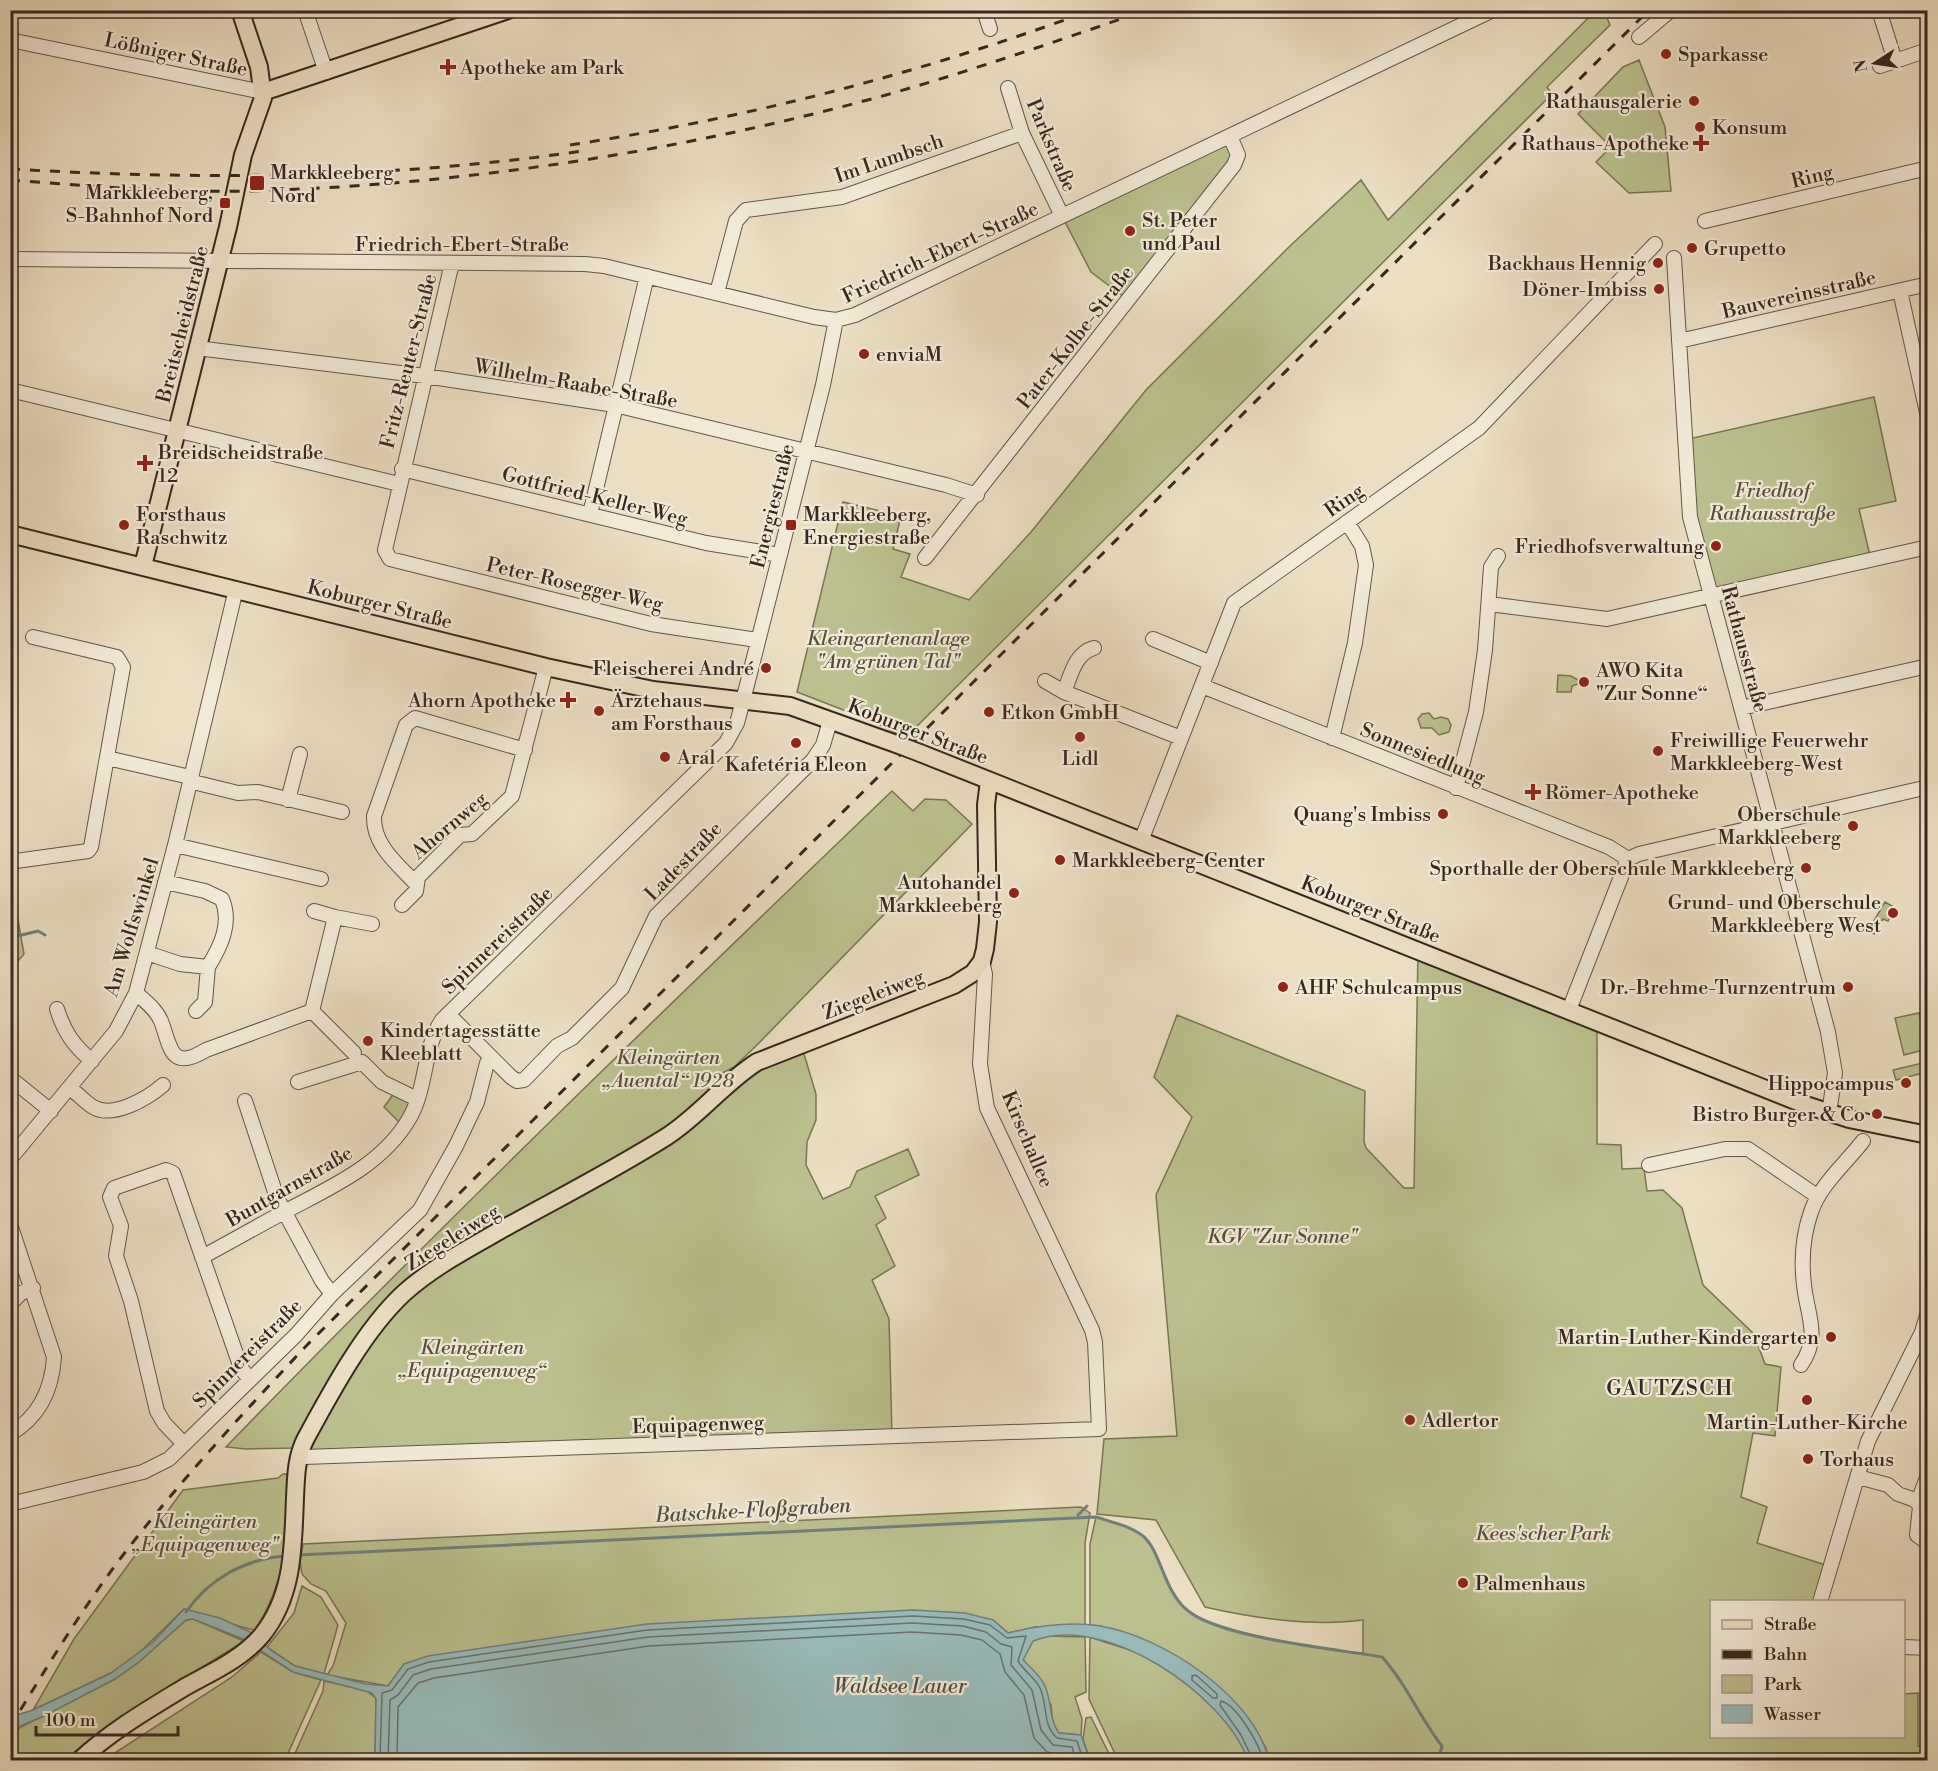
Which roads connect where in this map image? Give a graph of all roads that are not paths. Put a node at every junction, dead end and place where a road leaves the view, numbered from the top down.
1 (240, 10) edge
2 (306, 10) edge
3 (984, 10) edge
4 (1494, 10) edge
5 (1671, 10) edge
6 (1879, 10) edge
7 (497, 12) edge
8 (990, 29) dead end
9 (1640, 37) dead end
10 (10, 40) edge
11 (1928, 50) edge
12 (1895, 61) junction
13 (1880, 66) dead end
14 (259, 67) junction
15 (326, 72) junction
16 (297, 82) junction
17 (1008, 88) dead end
18 (263, 92) junction
19 (1022, 133) junction
20 (1230, 136) junction
21 (1928, 168) edge
22 (1062, 216) junction
23 (1705, 221) dead end
24 (1655, 244) dead end
25 (1674, 258) dead end
26 (10, 259) edge
27 (219, 263) junction
28 (452, 263) junction
29 (647, 276) junction
30 (1928, 284) edge
31 (1900, 291) junction
32 (717, 293) junction
33 (836, 320) junction
34 (1678, 341) junction
35 (197, 348) junction
36 (425, 376) junction
37 (10, 390) edge
38 (615, 405) junction
39 (1928, 417) edge
40 (177, 431) junction
41 (806, 451) junction
42 (402, 469) junction
43 (399, 484) junction
44 (977, 495) junction
45 (590, 514) junction
46 (1347, 522) junction
47 (10, 534) edge
48 (1928, 547) edge
49 (387, 555) joint
50 (780, 555) junction
51 (1498, 556) dead end
52 (925, 558) dead end
53 (143, 566) junction
54 (236, 589) junction
55 (1711, 597) junction
56 (1489, 604) junction
57 (33, 637) dead end
58 (1153, 639) dead end
59 (757, 640) junction
60 (1094, 648) dead end
61 (1211, 663) junction
62 (1928, 666) edge
63 (546, 667) junction
64 (1045, 681) dead end
65 (1202, 686) junction
66 (1064, 692) junction
67 (742, 702) junction
68 (1741, 708) junction
69 (830, 721) junction
70 (1181, 738) junction
71 (1332, 738) junction
72 (525, 750) junction
73 (300, 754) dead end
74 (107, 758) junction
75 (189, 779) junction
76 (989, 781) junction
77 (1928, 787) edge
78 (1456, 788) junction
79 (288, 800) junction
80 (342, 812) dead end
81 (1771, 823) junction
82 (1141, 841) junction
83 (175, 845) junction
84 (1628, 859) junction
85 (16, 861) dead end
86 (321, 879) dead end
87 (165, 882) junction
88 (417, 885) junction
89 (402, 905) dead end
90 (314, 911) dead end
91 (335, 917) junction
92 (372, 924) dead end
93 (147, 953) junction
94 (982, 961) junction
95 (208, 967) junction
96 (136, 993) junction
97 (57, 1009) dead end
98 (1569, 1010) junction
99 (196, 1011) dead end
100 (312, 1011) junction
101 (448, 1014) junction
102 (354, 1053) dead end
103 (491, 1058) junction
104 (92, 1061) junction
105 (10, 1078) edge
106 (298, 1082) dead end
107 (163, 1085) dead end
108 (70, 1088) junction
109 (417, 1099) junction
110 (245, 1101) dead end
111 (51, 1111) junction
112 (1829, 1113) junction
113 (1928, 1135) edge
114 (1863, 1141) dead end
115 (10, 1159) edge
116 (1649, 1165) dead end
117 (1817, 1196) junction
118 (283, 1212) junction
119 (10, 1224) edge
120 (202, 1257) junction
121 (33, 1288) junction
122 (332, 1294) junction
123 (10, 1304) edge
124 (1928, 1312) edge
125 (1925, 1334) edge
126 (1801, 1365) dead end
127 (250, 1380) junction
128 (1099, 1429) joint
129 (10, 1434) edge
130 (184, 1444) junction
131 (299, 1454) junction
132 (1928, 1475) edge
133 (1858, 1477) junction
134 (1915, 1500) junction
135 (10, 1504) edge
136 (1928, 1543) edge
137 (1821, 1600) edge
138 (1905, 1647) edge
139 (1928, 1648) edge
140 (80, 1761) edge

1 - 14 main road
2 - 15 street
3 - 8 street
4 - 20 street, Friedrich-Ebert-Straße
5 - 9 street
6 - 12 street
7 - 15 main road
10 - 18 street, Lößniger Straße
11 - 12 street
12 - 13 street
14 - 16 main road
14 - 18 main road
15 - 16 main road
16 - 18 main road
17 - 19 street, Parkstraße
18 - 27 main road, Breitscheidstraße
19 - 22 street, Parkstraße
19 - 32 street, Im Lumbsch
20 - 22 street, Friedrich-Ebert-Straße
20 - 44 street, Pater-Kolbe-Straße
21 - 23 street, Ring
22 - 33 street, Friedrich-Ebert-Straße
24 - 46 street, Ring
25 - 34 street, Rathausstraße
26 - 27 street, Friedrich-Ebert-Straße
27 - 28 street, Friedrich-Ebert-Straße
27 - 35 main road, Breitscheidstraße
28 - 29 street, Friedrich-Ebert-Straße
28 - 36 street, Fritz-Reuter-Straße
29 - 32 street, Friedrich-Ebert-Straße
29 - 38 street
30 - 31 street, Bauvereinsstraße
31 - 34 street, Bauvereinsstraße
31 - 39 street
32 - 33 street, Friedrich-Ebert-Straße
33 - 41 street, Energiestraße
34 - 55 street, Rathausstraße
35 - 36 street, Wilhelm-Raabe-Straße
35 - 40 main road, Breitscheidstraße
36 - 38 street, Wilhelm-Raabe-Straße
36 - 42 street, Fritz-Reuter-Straße
37 - 40 street
38 - 41 street, Wilhelm-Raabe-Straße
38 - 45 street
40 - 43 street
40 - 53 main road, Breitscheidstraße
41 - 44 street, Wilhelm-Raabe-Straße
41 - 50 street, Energiestraße
42 - 43 street, Fritz-Reuter-Straße
42 - 45 street, Gottfried-Keller-Weg
43 - 49 street, Fritz-Reuter-Straße
44 - 52 street, Pater-Kolbe-Straße
45 - 50 street, Gottfried-Keller-Weg
46 - 61 street, Ring
46 - 71 street
47 - 53 main road, Koburger Straße
48 - 55 street
49 - 59 street, Peter-Rosegger-Weg
50 - 59 street, Energiestraße
51 - 56 street
53 - 54 main road, Koburger Straße
54 - 63 main road, Koburger Straße
54 - 75 street, Am Wolfswinkel
55 - 56 street
55 - 68 street, Rathausstraße
56 - 78 street
57 - 74 street
58 - 61 street
59 - 67 street, Energiestraße
60 - 66 street
61 - 65 street, Ring
62 - 68 street
63 - 67 main road, Koburger Straße
63 - 72 street, Ahornweg
64 - 66 street
65 - 70 street, Ring
65 - 71 street, Sonnesiedlung
66 - 70 street
67 - 69 main road, Koburger Straße
67 - 101 street, Spinnereistraße
68 - 81 street, Rathausstraße
69 - 76 main road, Koburger Straße, bridge
69 - 103 street, Ladestraße
70 - 82 street, Ring
71 - 78 street, Sonnesiedlung
72 - 88 street, Ahornweg
72 - 88 street
73 - 79 street
74 - 75 street
74 - 85 street
75 - 79 street
75 - 83 street, Am Wolfswinkel
76 - 82 main road, Koburger Straße
76 - 94 main road, Kirschallee
77 - 81 street
78 - 84 street, Sonnesiedlung
79 - 80 street
81 - 84 street
81 - 112 street, Rathausstraße
82 - 98 main road, Koburger Straße
83 - 86 street, Am Wolfswinkel
83 - 87 street, Am Wolfswinkel
84 - 98 street
87 - 93 street, Am Wolfswinkel
87 - 95 street
88 - 89 street, Ahornweg
90 - 91 street
91 - 92 street
91 - 100 street
93 - 95 street
93 - 96 street, Am Wolfswinkel
94 - 128 street, Kirschallee
94 - 131 main road, Ziegeleiweg
95 - 99 street
96 - 100 street
96 - 104 street, Am Wolfswinkel
97 - 104 street
98 - 112 main road, Koburger Straße
100 - 102 street
101 - 103 street, Spinnereistraße
101 - 109 street, Buntgarnstraße
103 - 122 street, Spinnereistraße
104 - 108 street, Am Wolfswinkel
105 - 111 street
106 - 109 street
107 - 108 street
108 - 111 street, Am Wolfswinkel
109 - 118 street, Buntgarnstraße
110 - 118 street
111 - 115 street, Am Wolfswinkel
112 - 113 main road, Koburger Straße
114 - 117 street
116 - 117 street
117 - 126 street
118 - 120 street, Buntgarnstraße
118 - 122 street
119 - 121 street
120 - 127 street
120 - 130 street
121 - 123 street
121 - 129 street
122 - 127 street, Spinnereistraße
124 - 125 street
125 - 133 street
127 - 130 street, Spinnereistraße
128 - 131 street, Equipagenweg
130 - 135 street, Spinnereistraße
131 - 140 main road, Ziegeleiweg
132 - 134 street
133 - 134 street
133 - 137 street
134 - 136 street
138 - 139 street

